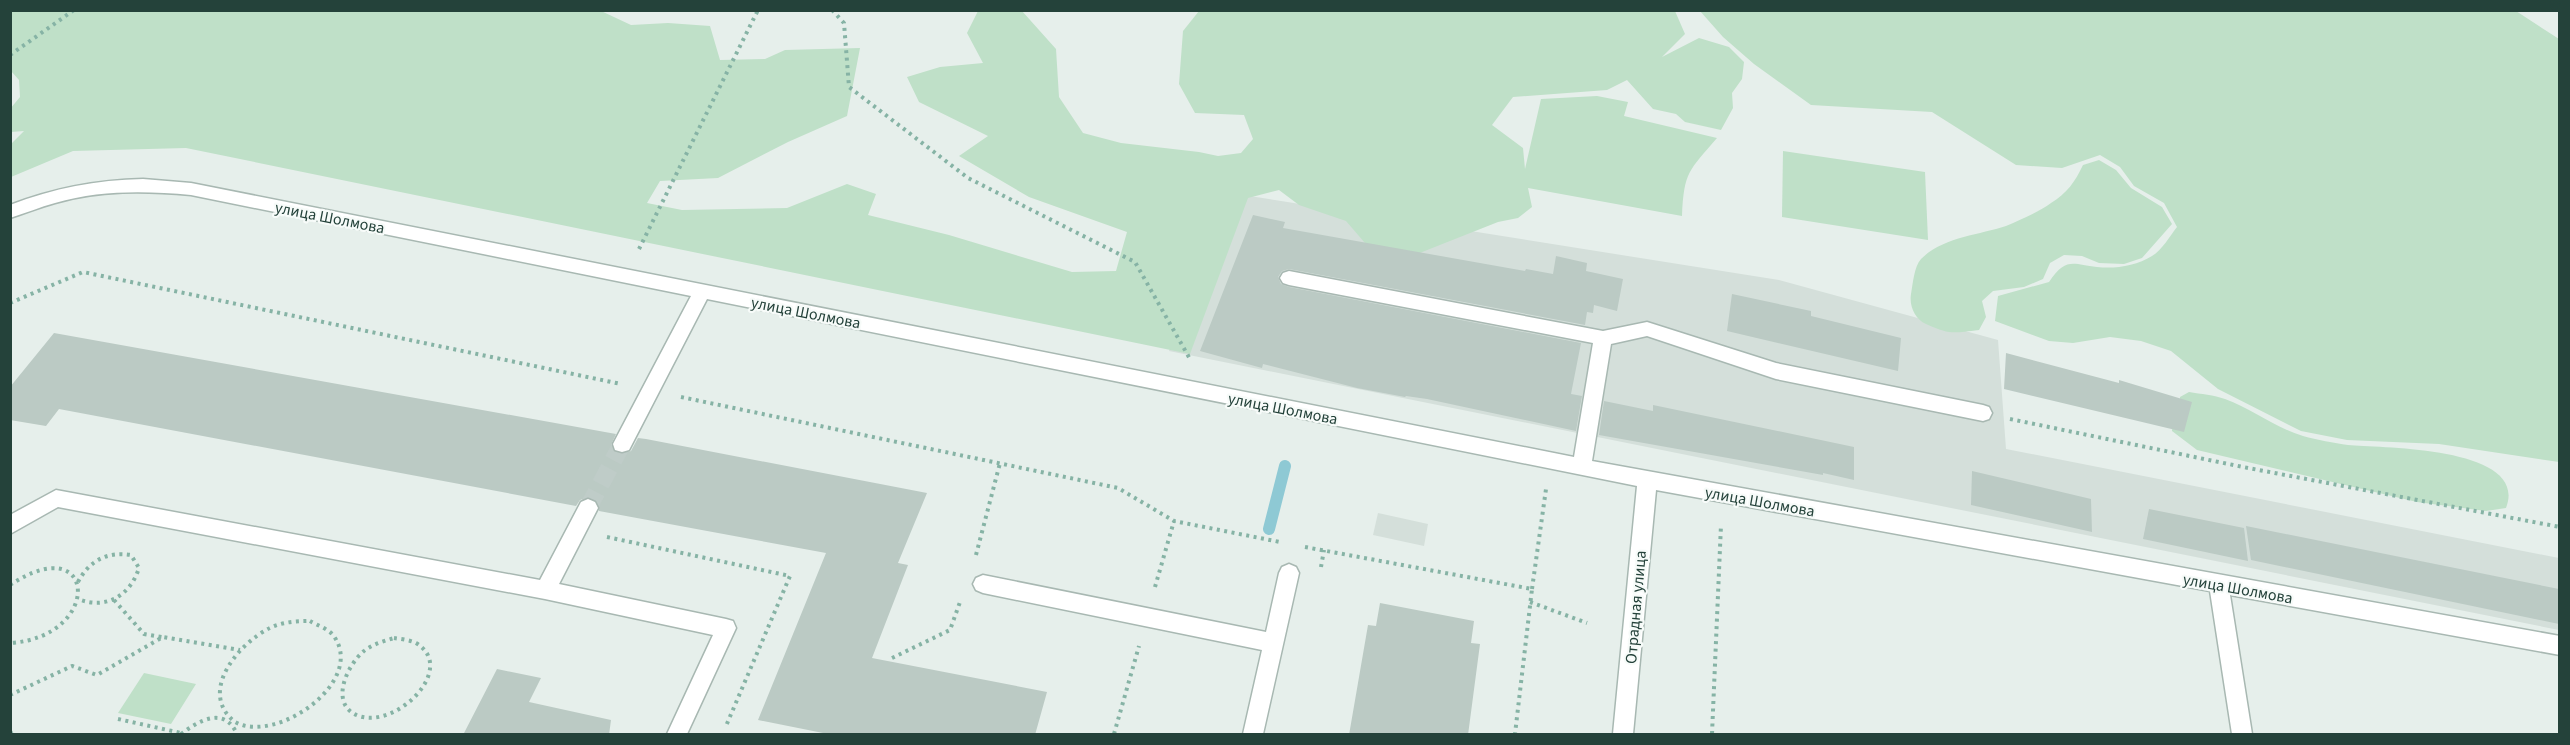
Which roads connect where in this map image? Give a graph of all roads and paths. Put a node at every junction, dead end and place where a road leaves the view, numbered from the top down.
1 (74, 10) edge
2 (758, 10) edge
3 (832, 10) edge
4 (10, 55) edge
5 (10, 212) edge
6 (625, 276) junction
7 (1289, 278) dead end
8 (702, 291) junction
9 (10, 303) edge
10 (1603, 338) junction
11 (650, 390) junction
12 (1210, 393) junction
13 (1983, 413) joint
14 (622, 444) tunnel mouth
15 (1550, 461) junction
16 (1582, 467) junction
17 (1647, 480) junction
18 (1722, 494) junction
19 (588, 508) tunnel mouth
20 (10, 526) edge
21 (2559, 527) edge
22 (1290, 544) dead end
23 (1301, 546) dead end
24 (1289, 573) dead end
25 (78, 582) junction
26 (983, 584) dead end
27 (10, 585) edge
28 (2219, 585) junction
29 (1532, 589) junction
30 (545, 590) junction
31 (78, 599) junction
32 (114, 600) junction
33 (1530, 602) junction
34 (1587, 624) dead end
35 (163, 637) junction
36 (10, 643) edge
37 (1273, 643) junction
38 (2559, 646) edge
39 (241, 650) junction
40 (338, 674) junction
41 (345, 675) junction
42 (10, 695) edge
43 (118, 719) dead end
44 (233, 723) junction
45 (182, 734) edge
46 (237, 735) edge
47 (677, 735) edge
48 (1253, 735) edge
49 (1515, 735) edge
50 (1623, 735) edge
51 (1712, 735) edge
52 (2242, 735) edge

1 - 4 path
2 - 6 path
3 - 12 path
5 - 6 street, улица Шолмова
6 - 8 street, улица Шолмова
7 - 10 street
8 - 11 street
8 - 12 street, улица Шолмова
9 - 11 path
10 - 13 street
10 - 16 street
11 - 14 street
11 - 22 path
12 - 15 street, улица Шолмова
13 - 21 path
15 - 16 street, улица Шолмова
15 - 29 path
16 - 17 street, улица Шолмова
17 - 18 street, улица Шолмова
17 - 50 street, Отрадная улица
18 - 28 street, улица Шолмова
18 - 51 path
19 - 30 street
20 - 30 street
23 - 29 path
24 - 37 street
25 - 27 path
25 - 31 path
25 - 32 path
26 - 37 street
28 - 38 street, улица Шолмова
28 - 52 street
29 - 33 path
30 - 47 street
31 - 32 path
31 - 36 path
32 - 35 path
33 - 34 path
33 - 49 path
35 - 39 path
35 - 42 path
37 - 48 street
39 - 40 path
39 - 44 path
40 - 41 path
40 - 44 path
41 - 41 path
43 - 45 path
44 - 45 path
44 - 46 path

